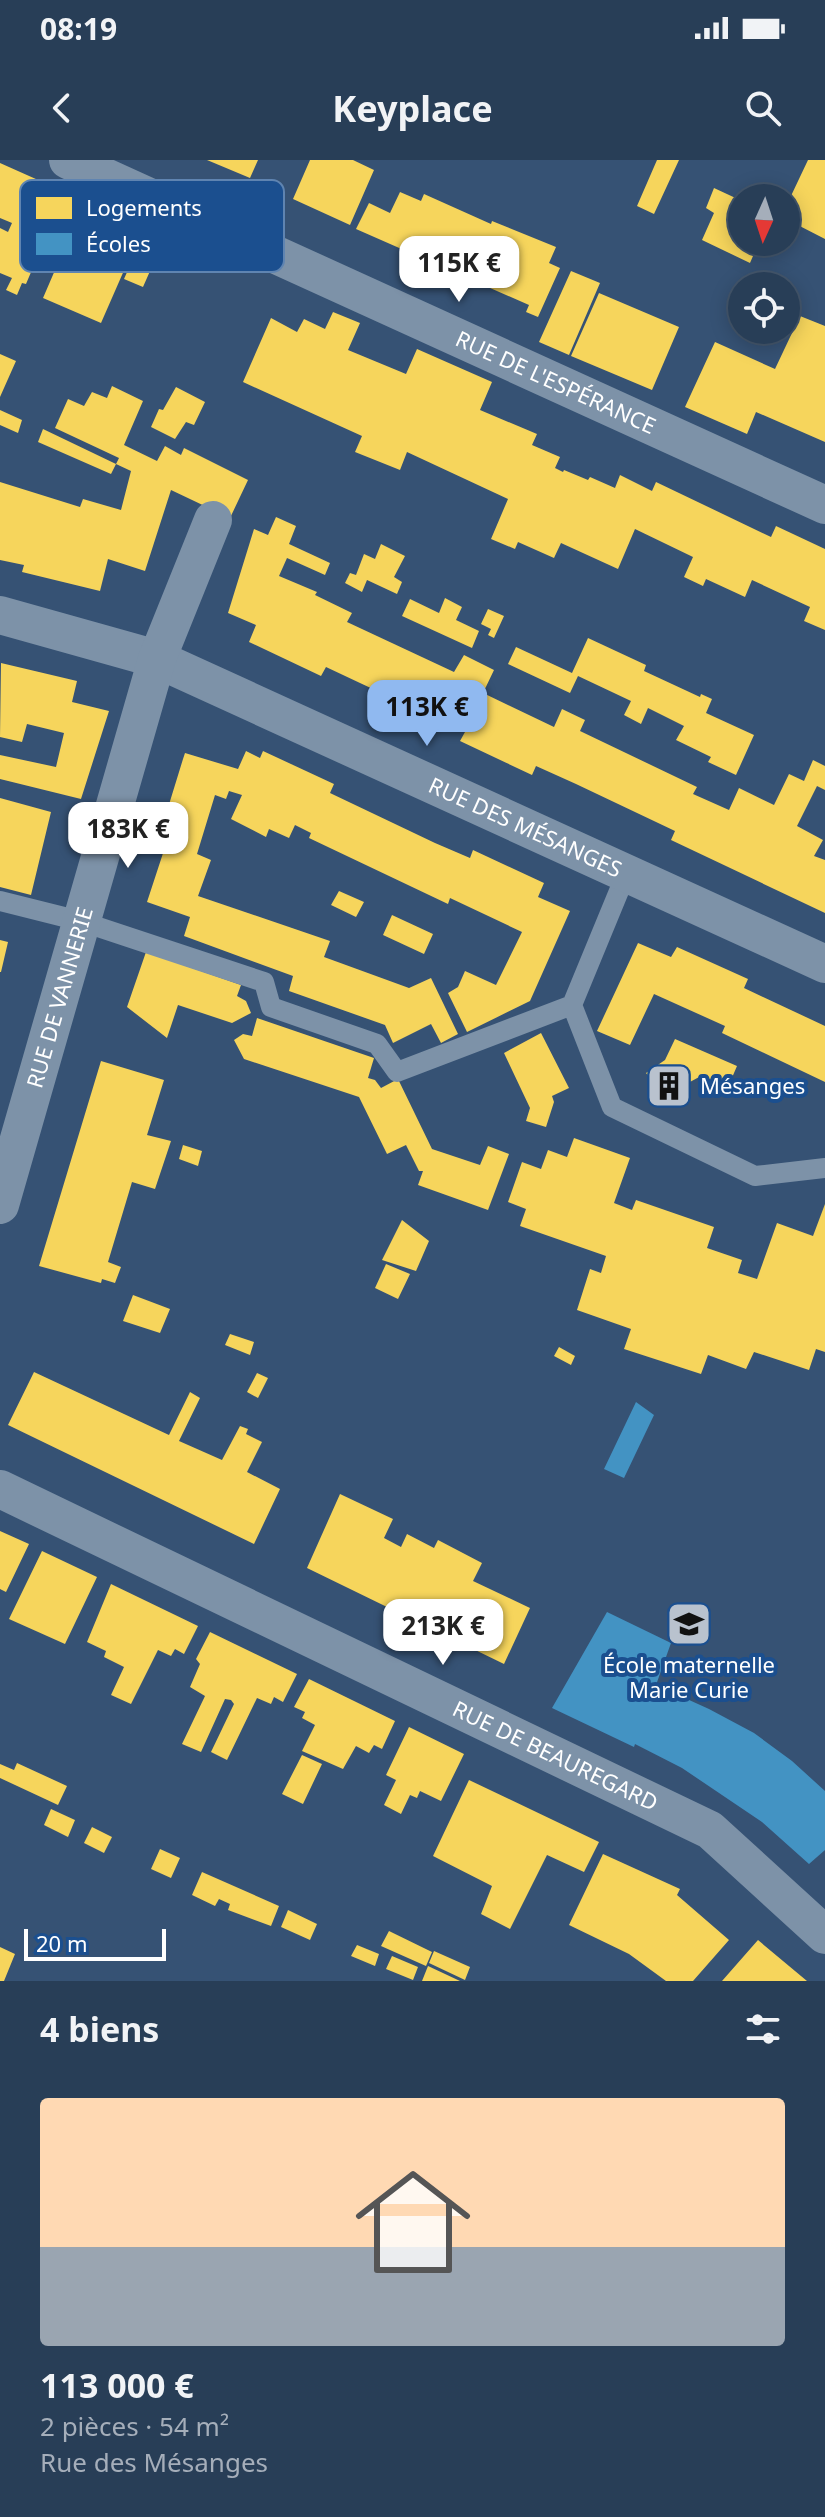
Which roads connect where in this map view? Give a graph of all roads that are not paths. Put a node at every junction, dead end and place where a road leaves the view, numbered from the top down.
1 (68, 160) edge
2 (112, 180) edge
3 (284, 258) edge
4 (825, 505) edge
5 (213, 520) dead end
6 (0, 615) edge
7 (157, 659) junction
8 (626, 874) junction
9 (0, 901) edge
10 (80, 921) junction
11 (825, 964) edge
12 (572, 1005) junction
13 (825, 1168) edge
14 (0, 1205) edge
15 (0, 1489) edge
16 (825, 1935) edge

1 - 2 street, RUE DE L'ESPÉRANCE
3 - 4 street, RUE DE L'ESPÉRANCE
5 - 7 street, RUE DE VANNERIE
6 - 7 street, RUE DES MÉSANGES
7 - 8 street, RUE DES MÉSANGES
7 - 10 street, RUE DE VANNERIE
8 - 11 street, RUE DES MÉSANGES
8 - 12 lane
9 - 10 lane
10 - 12 lane
10 - 14 street, RUE DE VANNERIE
12 - 13 lane
15 - 16 street, RUE DE BEAUREGARD

